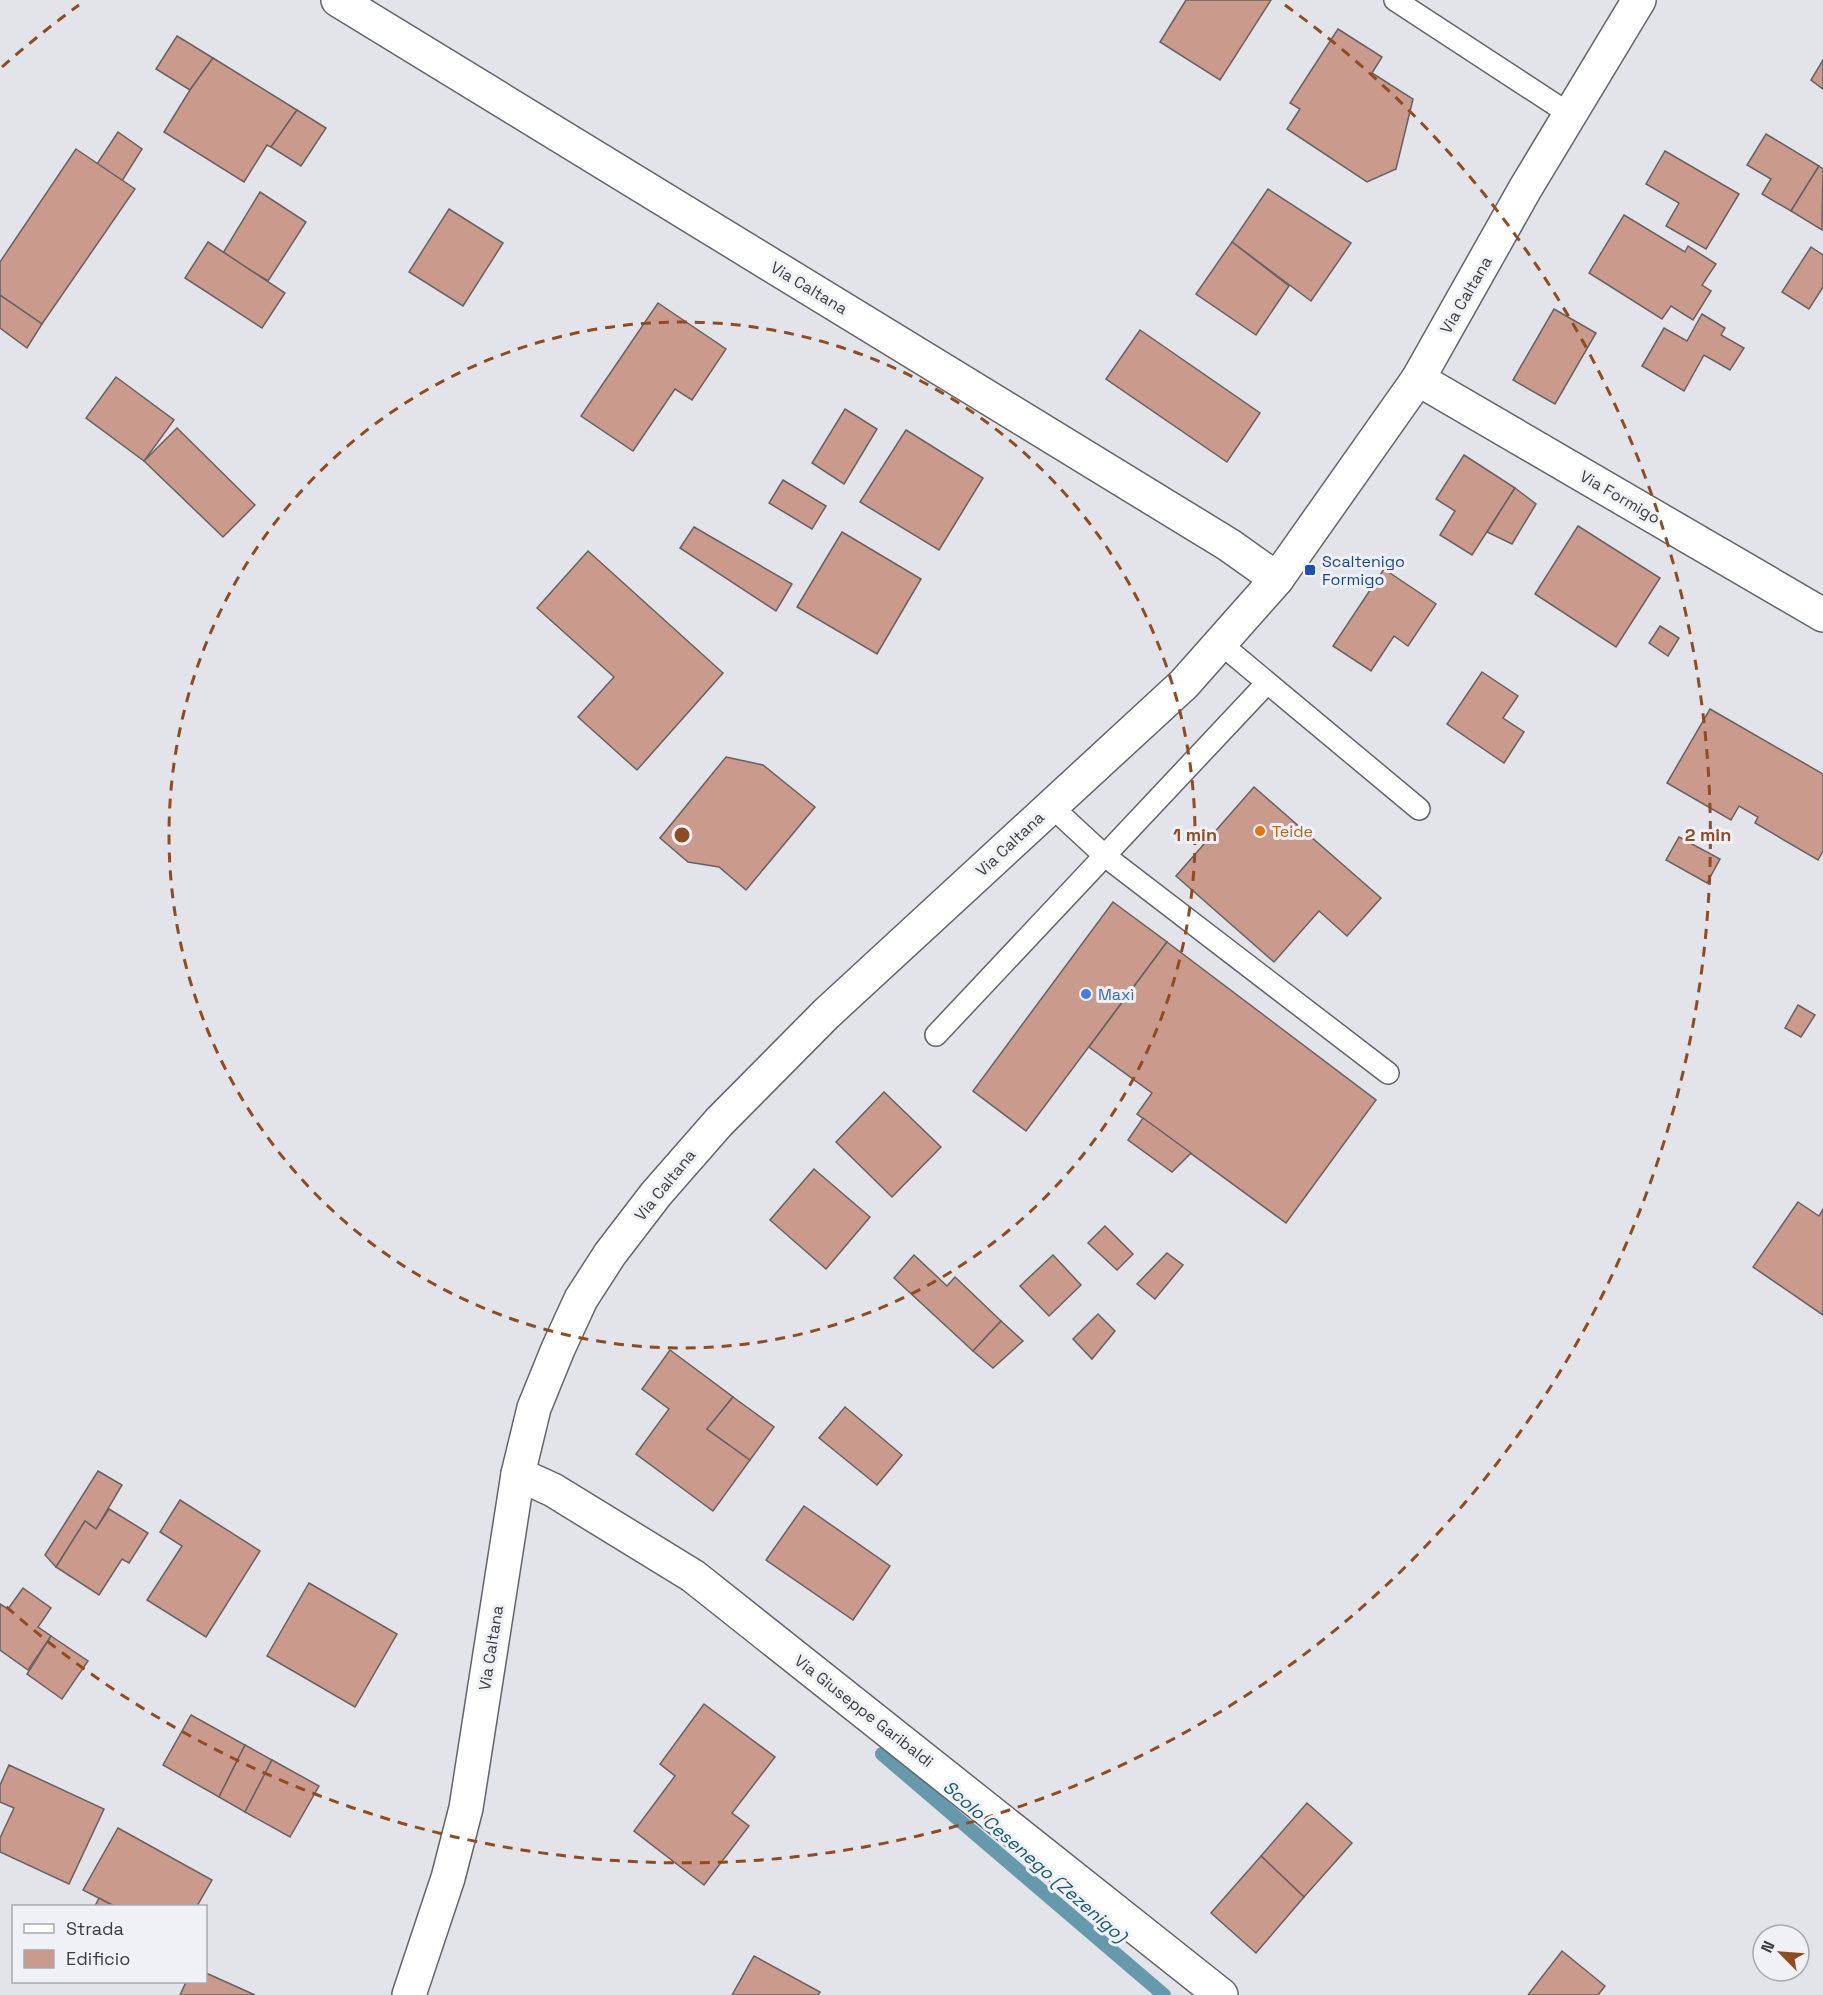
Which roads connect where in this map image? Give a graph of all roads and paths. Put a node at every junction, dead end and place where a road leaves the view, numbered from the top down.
1 (338, 0) edge
2 (1395, 0) edge
3 (1639, 0) edge
4 (1571, 115) junction
5 (1418, 379) junction
6 (1277, 579) junction
7 (1823, 615) edge
8 (1221, 644) junction
9 (1267, 683) junction
10 (1052, 806) junction
11 (1419, 809) dead end
12 (1105, 856) junction
13 (936, 1035) dead end
14 (1388, 1073) dead end
15 (518, 1474) junction
16 (409, 1995) edge
17 (1221, 1995) edge

1 - 6 street, Via Caltana
2 - 4 lane
3 - 4 street, Via Caltana
4 - 5 street, Via Caltana
5 - 6 street, Via Caltana
5 - 7 street, Via Formigo
6 - 8 street, Via Caltana
8 - 9 lane
8 - 10 street, Via Caltana
9 - 11 lane
9 - 12 lane
10 - 12 lane
10 - 15 street, Via Caltana
12 - 13 lane
12 - 14 lane
15 - 16 street, Via Caltana
15 - 17 street, Via Giuseppe Garibaldi

